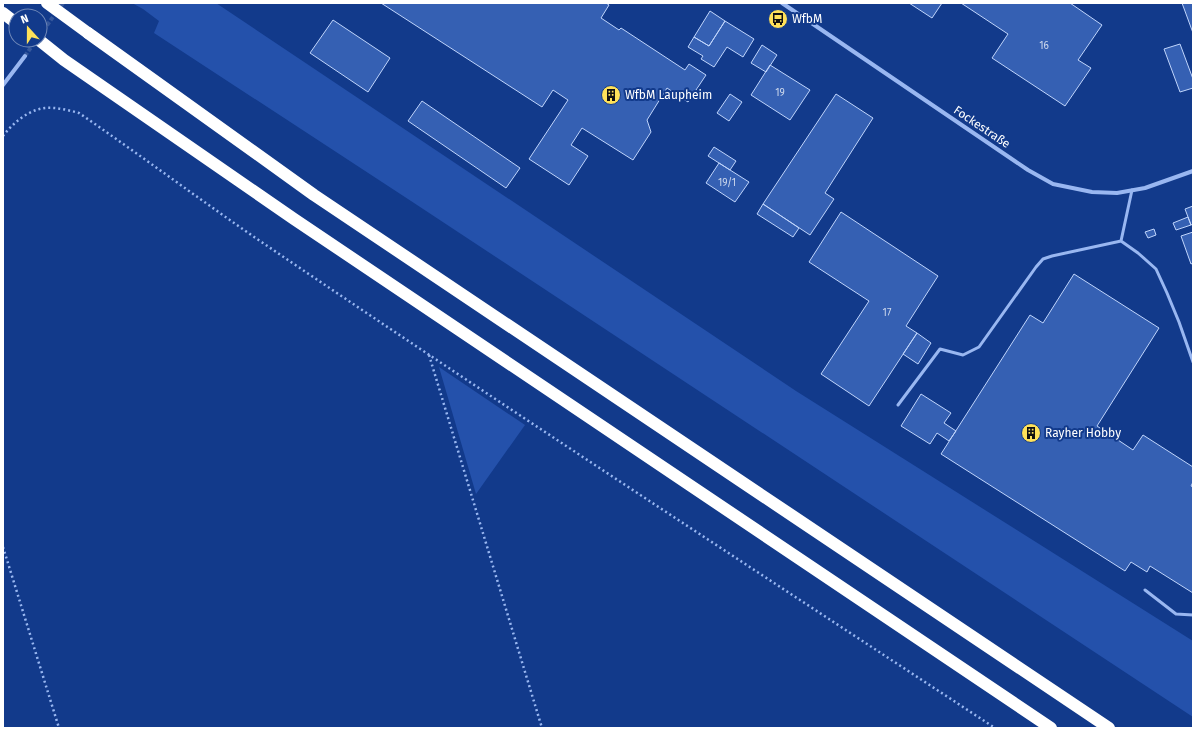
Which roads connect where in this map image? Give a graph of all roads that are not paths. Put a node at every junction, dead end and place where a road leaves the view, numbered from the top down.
1 (47, 3) edge
2 (782, 3) edge
3 (48, 47) edge
4 (25, 56) tunnel mouth
5 (3, 85) edge
6 (1193, 171) edge
7 (1132, 190) junction
8 (1121, 241) junction
9 (1193, 362) edge
10 (898, 405) dead end
11 (1145, 590) dead end
12 (1193, 615) edge
13 (1051, 728) edge
14 (1109, 728) edge

1 - 14 highway, bridge
2 - 7 street, Fockestraße
3 - 13 highway
4 - 5 street
6 - 7 street, Fockestraße
7 - 8 lane
8 - 9 lane
8 - 10 lane
11 - 12 lane

